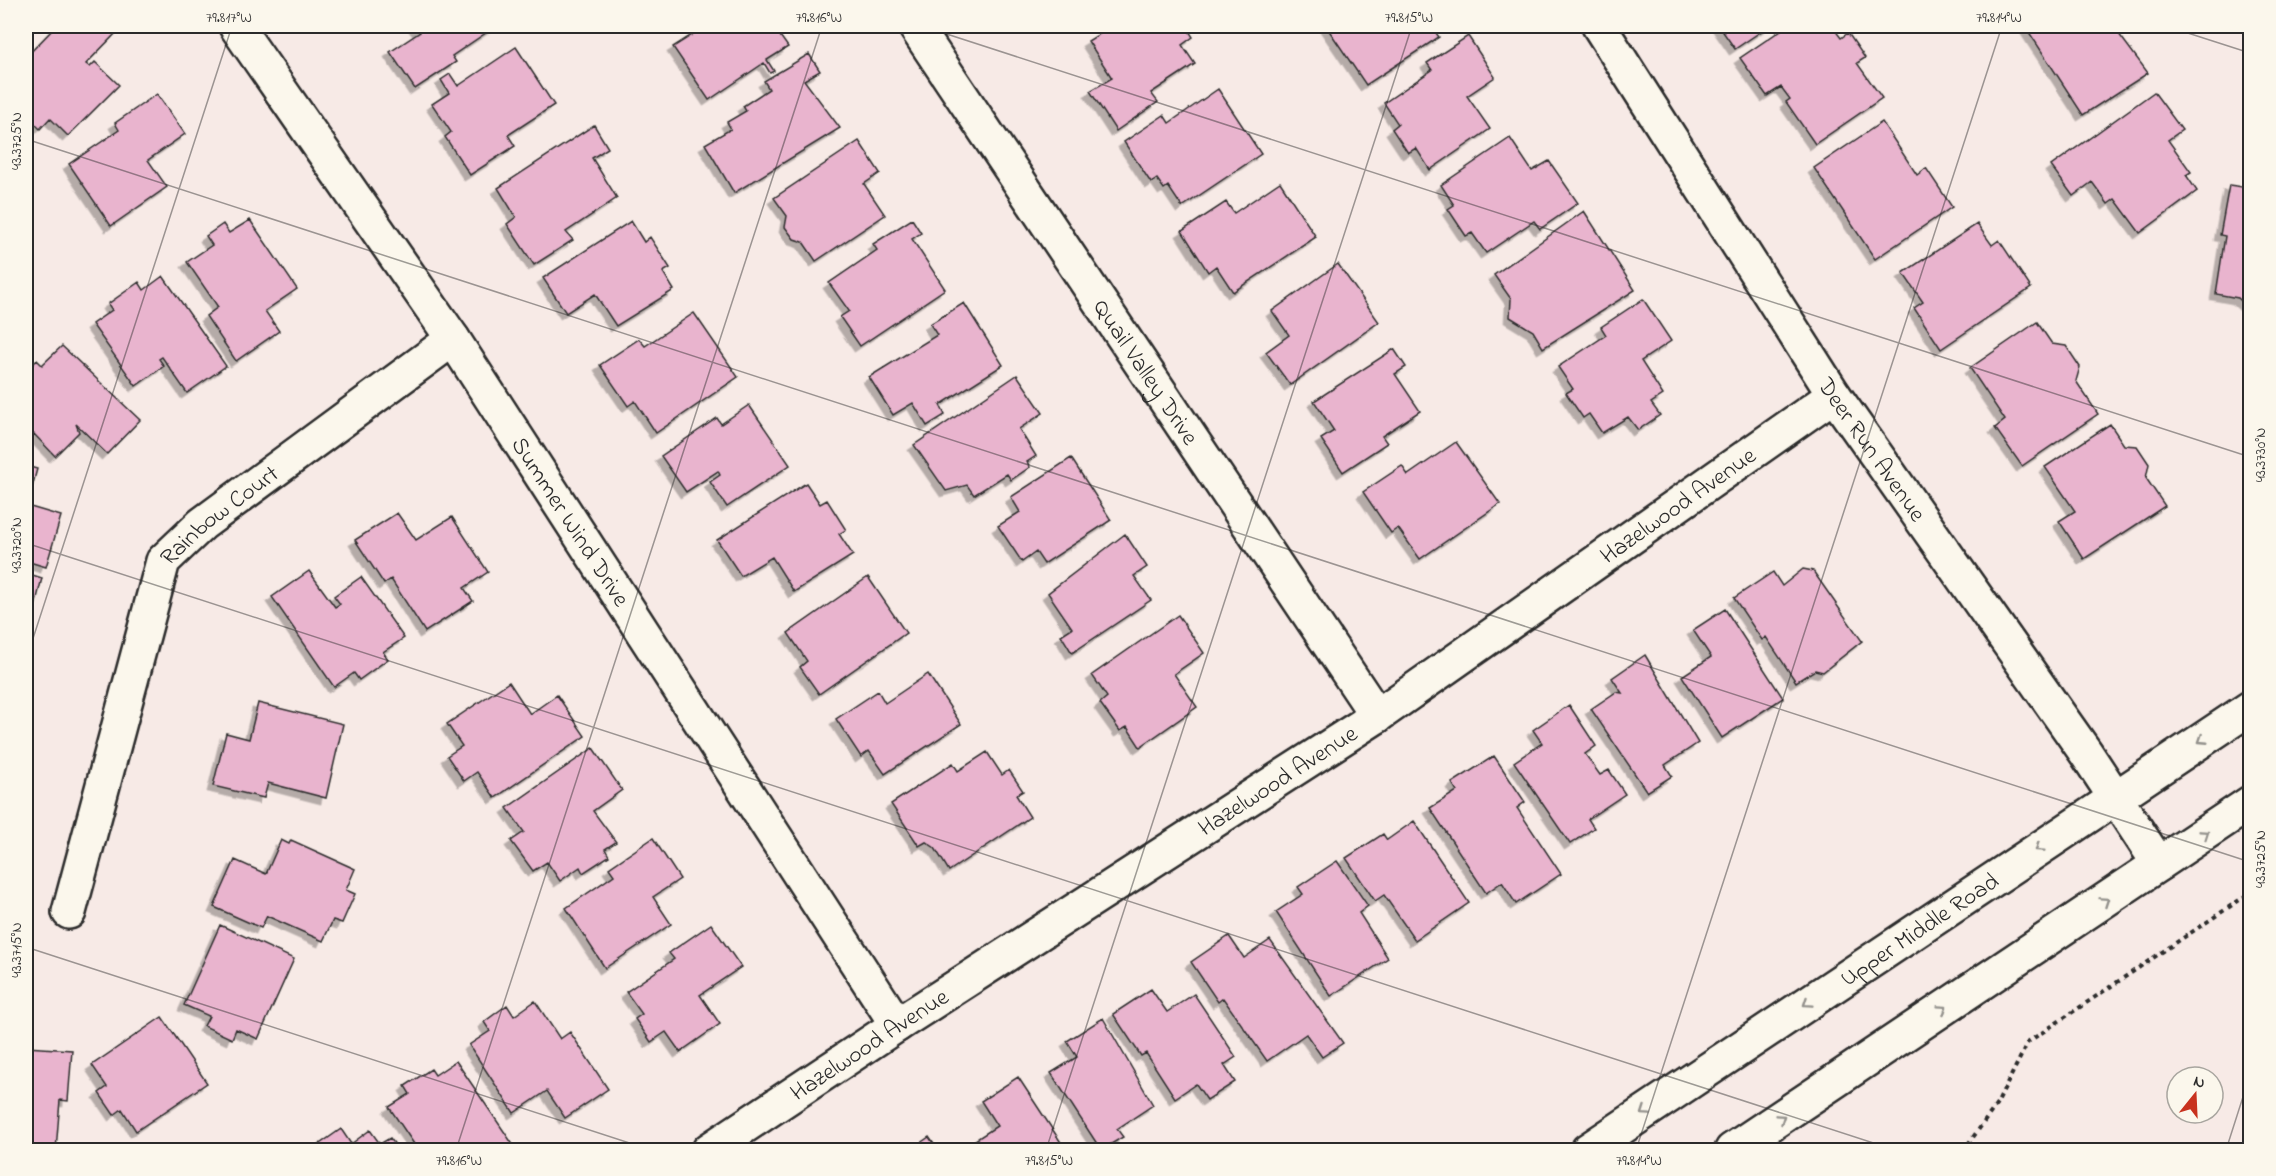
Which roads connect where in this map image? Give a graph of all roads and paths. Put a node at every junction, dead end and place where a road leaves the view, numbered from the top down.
1 (237, 26) edge
2 (915, 26) edge
3 (1599, 26) edge
4 (453, 339) junction
5 (1834, 395) junction
6 (2250, 708) edge
7 (1377, 716) junction
8 (2116, 797) junction
9 (2250, 803) edge
10 (2159, 864) junction
11 (2250, 893) edge
12 (69, 912) dead end
13 (897, 1025) junction
14 (710, 1150) edge
15 (1588, 1150) edge
16 (1732, 1150) edge
17 (1961, 1150) edge

1 - 4 street, Summer Wind Drive
2 - 7 street, Quail Valley Drive
3 - 5 street, Deer Run Avenue
4 - 12 street, Rainbow Court
4 - 13 street, Summer Wind Drive
5 - 7 street, Hazelwood Avenue
5 - 8 street, Deer Run Avenue
6 -> 8 street, Upper Middle Road
7 - 13 street, Hazelwood Avenue
8 - 10 street, Deer Run Avenue
8 -> 15 street, Upper Middle Road
10 -> 9 street
16 -> 10 street
11 - 17 path
13 - 14 street, Hazelwood Avenue

